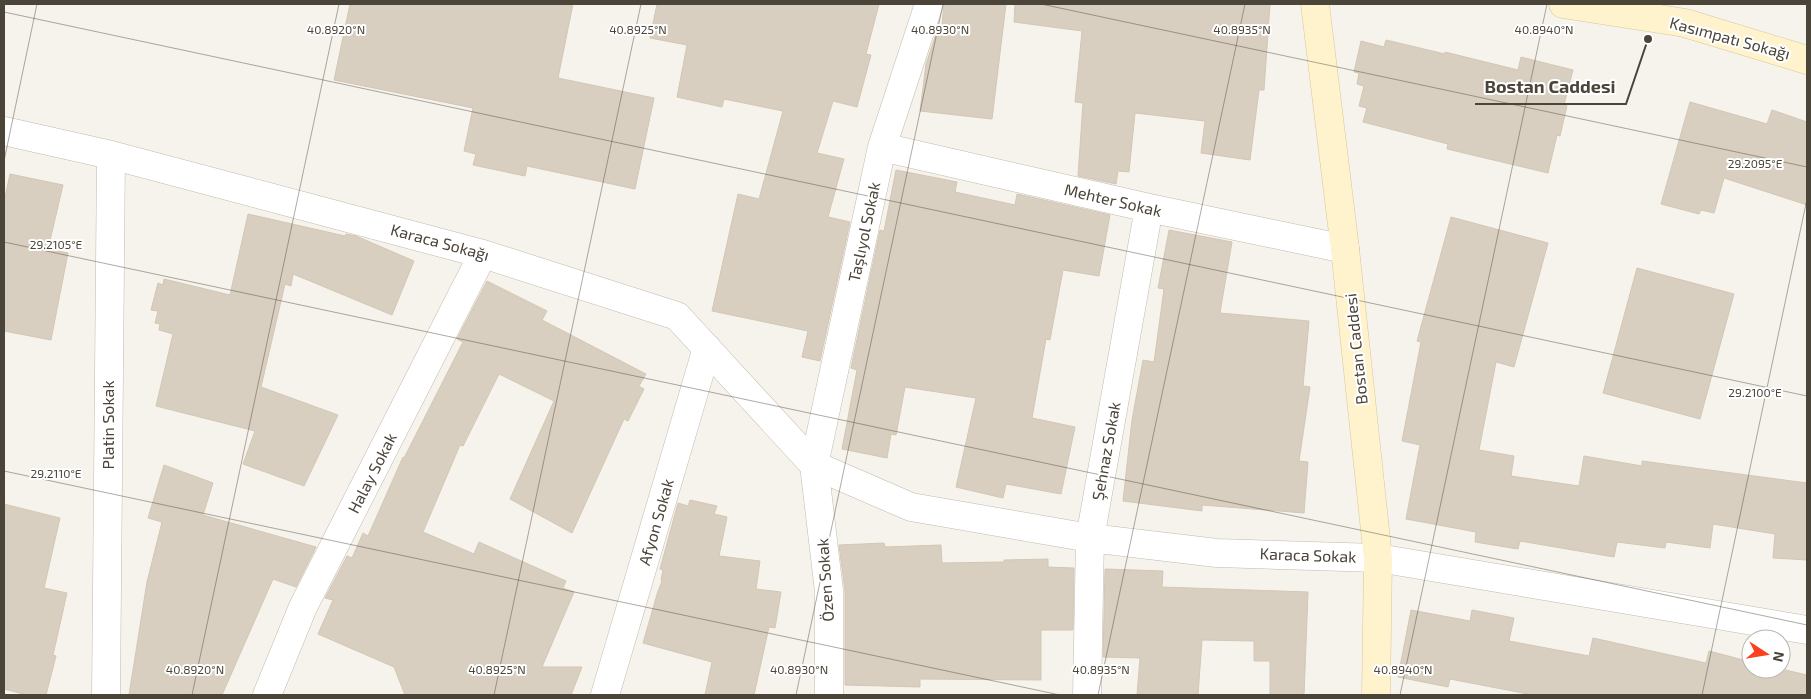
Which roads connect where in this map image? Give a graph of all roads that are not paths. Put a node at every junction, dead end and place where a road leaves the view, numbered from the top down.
1 (929, 4) edge
2 (1315, 4) edge
3 (1563, 4) edge
4 (1807, 60) edge
5 (4, 131) edge
6 (882, 147) junction
7 (111, 155) junction
8 (1149, 208) junction
9 (1345, 249) junction
10 (483, 254) junction
11 (707, 348) junction
12 (814, 465) junction
13 (1090, 538) junction
14 (1378, 558) junction
15 (1807, 630) edge
16 (106, 695) edge
17 (267, 695) edge
18 (605, 695) edge
19 (829, 695) edge
20 (1087, 695) edge
21 (1376, 695) edge

1 - 6 street, Taşlıyol Sokak
2 - 9 street, Bostan Caddesi
3 - 4 street, Kasımpatı Sokağı
5 - 7 street, Karaca Sokağı
6 - 8 street, Mehter Sokak
6 - 12 street, Taşlıyol Sokak
7 - 10 street, Karaca Sokağı
7 - 16 street, Platin Sokak
8 - 9 street, Mehter Sokak
8 - 13 street, Şehnaz Sokak
9 - 14 street, Bostan Caddesi
10 - 11 street, Karaca Sokağı
10 - 17 street, Halay Sokak
11 - 12 street, Karaca Sokağı
11 - 18 street, Afyon Sokak
12 - 13 street, Karaca Sokak
12 - 19 street, Özen Sokak
13 - 14 street, Karaca Sokak
13 - 20 street, Şehnaz Sokak
14 - 15 street, Karaca Sokak
14 - 21 street, Bostan Caddesi

